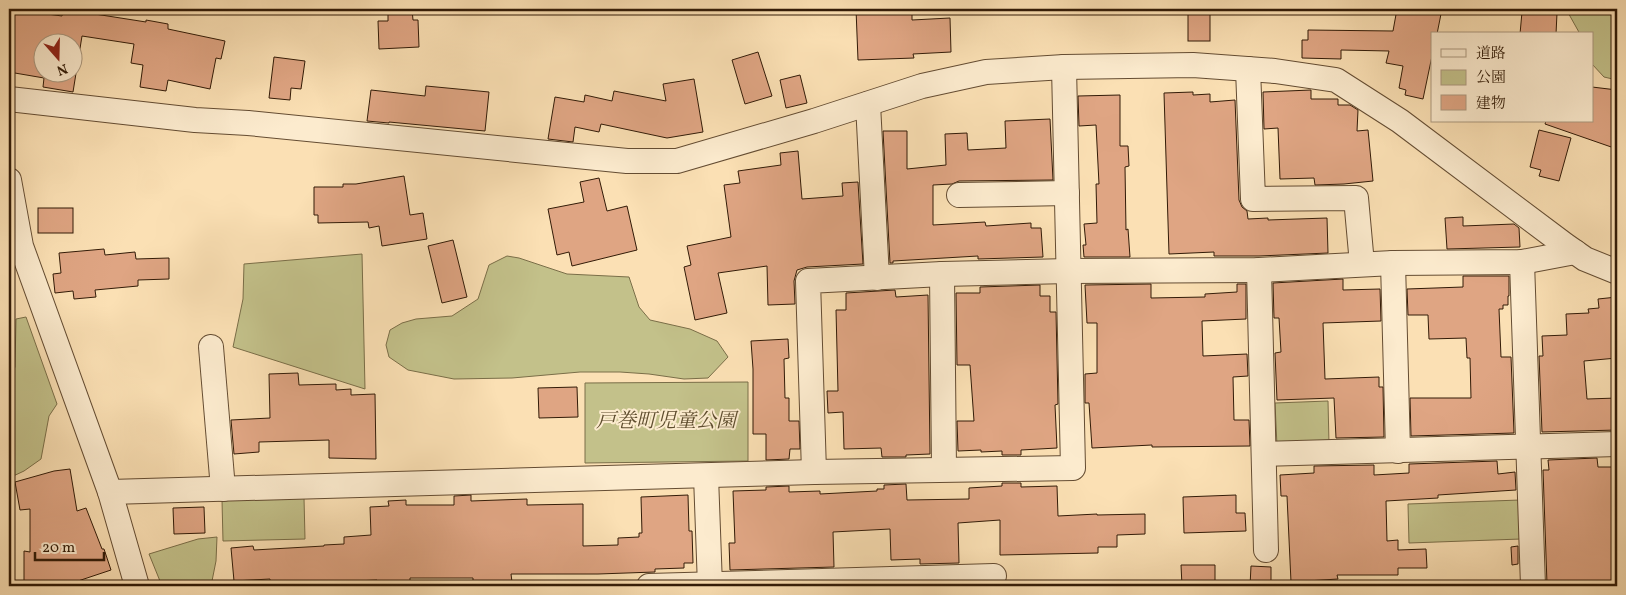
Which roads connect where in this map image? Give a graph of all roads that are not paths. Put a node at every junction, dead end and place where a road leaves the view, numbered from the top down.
1 (1064, 67) junction
2 (1248, 69) junction
3 (9, 99) edge
4 (868, 104) junction
5 (9, 180) edge
6 (1067, 193) junction
7 (959, 195) dead end
8 (1575, 252) junction
9 (1522, 262) junction
10 (1393, 263) junction
11 (1362, 264) junction
12 (1259, 270) junction
13 (1069, 271) junction
14 (1617, 272) edge
15 (942, 274) junction
16 (877, 278) junction
17 (211, 347) dead end
18 (1617, 444) edge
19 (1528, 446) junction
20 (1398, 451) junction
21 (1264, 454) junction
22 (944, 469) junction
23 (814, 472) junction
24 (706, 476) junction
25 (223, 489) junction
26 (110, 492) junction
27 (1266, 550) dead end
28 (994, 576) dead end
29 (710, 585) edge
30 (137, 586) edge
31 (649, 586) edge
32 (1533, 586) edge

1 - 2 street
1 - 4 street
1 - 6 street
2 - 8 street
2 - 11 street
3 - 4 street
4 - 16 street
5 - 26 street
6 - 7 street
6 - 13 street
8 - 9 street
8 - 14 street
9 - 10 street
9 - 19 street
10 - 11 street
10 - 20 street
11 - 12 street
12 - 13 street
12 - 21 street
13 - 15 street
13 - 22 street
15 - 16 street
15 - 22 street
16 - 23 street
17 - 25 street
18 - 19 street
19 - 20 street
19 - 32 street
20 - 21 street
21 - 27 street
22 - 23 street
23 - 24 street
24 - 25 street
24 - 29 street
25 - 26 street
26 - 30 street
28 - 29 street
29 - 31 street

